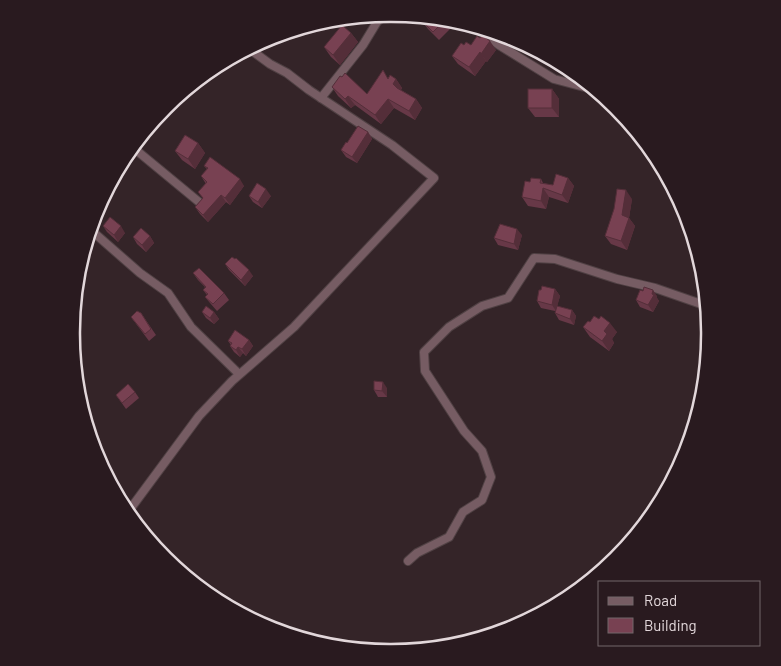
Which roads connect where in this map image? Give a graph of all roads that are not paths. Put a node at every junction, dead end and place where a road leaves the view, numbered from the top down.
1 (376, 23) edge
2 (492, 40) edge
3 (256, 54) edge
4 (578, 86) edge
5 (321, 98) junction
6 (138, 152) edge
7 (199, 202) edge
8 (96, 234) edge
9 (699, 303) edge
10 (239, 374) junction
11 (132, 506) edge
12 (408, 562) dead end

1 - 5 street
2 - 4 street
3 - 5 street
5 - 10 street
6 - 7 street
8 - 10 street
9 - 12 street
10 - 11 street

